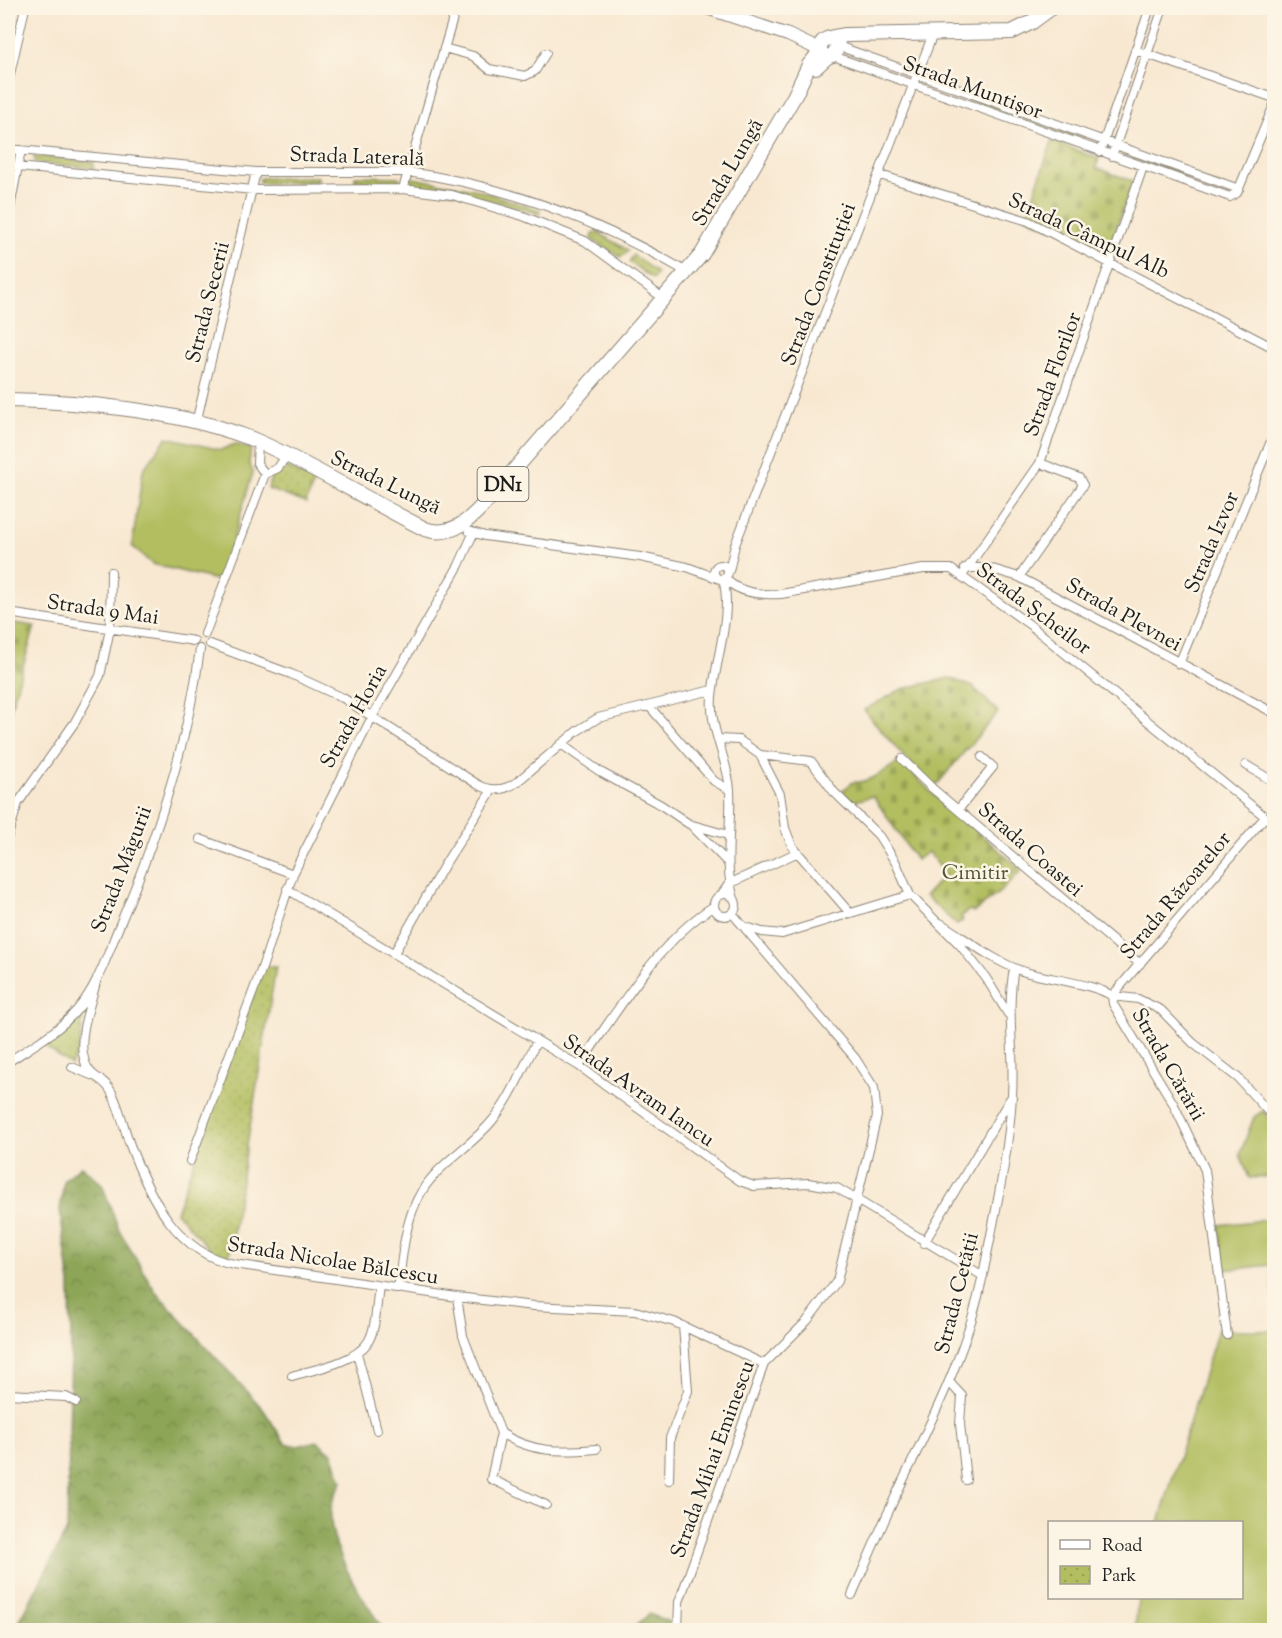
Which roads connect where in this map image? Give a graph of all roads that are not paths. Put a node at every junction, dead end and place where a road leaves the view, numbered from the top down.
1 (25, 8) edge
2 (456, 8) edge
3 (707, 8) edge
4 (1150, 8) edge
5 (1163, 8) edge
6 (1050, 9) edge
7 (933, 34) junction
8 (444, 48) junction
9 (829, 48) junction
10 (1135, 50) junction
11 (546, 53) dead end
12 (1147, 54) junction
13 (918, 74) junction
14 (8, 82) edge
15 (914, 85) junction
16 (1275, 98) edge
17 (1275, 105) edge
18 (1104, 141) junction
19 (1116, 145) junction
20 (8, 149) edge
21 (21, 150) junction
22 (1100, 152) junction
23 (1112, 156) junction
24 (8, 166) edge
25 (18, 167) junction
26 (1143, 167) junction
27 (256, 172) junction
28 (406, 172) junction
29 (880, 175) junction
30 (403, 189) junction
31 (1239, 189) junction
32 (253, 190) junction
33 (550, 208) junction
34 (8, 218) edge
35 (544, 224) junction
36 (593, 226) junction
37 (585, 241) junction
38 (1111, 262) junction
39 (687, 272) junction
40 (663, 298) junction
41 (1275, 348) edge
42 (8, 400) edge
43 (196, 423) junction
44 (1275, 434) edge
45 (258, 442) junction
46 (286, 456) junction
47 (1040, 463) junction
48 (265, 474) junction
49 (462, 525) junction
50 (473, 534) junction
51 (735, 545) junction
52 (719, 566) junction
53 (693, 569) junction
54 (951, 569) joint
55 (111, 572) dead end
56 (964, 572) junction
57 (724, 577) junction
58 (1019, 577) junction
59 (8, 613) edge
60 (110, 629) junction
61 (205, 634) junction
62 (194, 640) junction
63 (210, 644) junction
64 (200, 649) junction
65 (1179, 664) junction
66 (712, 690) junction
67 (649, 706) junction
68 (1274, 710) edge
69 (373, 715) junction
70 (718, 739) junction
71 (561, 744) junction
72 (760, 755) junction
73 (982, 756) dead end
74 (902, 759) dead end
75 (1246, 765) dead end
76 (1275, 782) edge
77 (492, 790) junction
78 (730, 790) junction
79 (958, 810) junction
80 (1265, 817) junction
81 (689, 824) junction
82 (1275, 824) edge
83 (8, 833) edge
84 (728, 835) junction
85 (200, 838) dead end
86 (796, 853) junction
87 (728, 863) junction
88 (293, 874) junction
89 (729, 884) junction
90 (287, 889) junction
91 (721, 895) junction
92 (910, 895) junction
93 (734, 899) junction
94 (714, 906) junction
95 (849, 912) junction
96 (732, 913) junction
97 (940, 923) junction
98 (742, 925) junction
99 (394, 953) junction
100 (1140, 964) junction
101 (1014, 968) junction
102 (98, 978) junction
103 (1112, 996) junction
104 (1009, 1014) junction
105 (537, 1041) junction
106 (8, 1062) edge
107 (579, 1066) junction
108 (72, 1067) dead end
109 (91, 1075) junction
110 (1012, 1095) junction
111 (1275, 1118) edge
112 (190, 1161) dead end
113 (855, 1199) junction
114 (924, 1243) junction
115 (983, 1276) junction
116 (379, 1287) junction
117 (398, 1289) junction
118 (458, 1297) junction
119 (683, 1326) junction
120 (1227, 1335) dead end
121 (357, 1353) junction
122 (764, 1364) junction
123 (292, 1376) dead end
124 (950, 1383) junction
125 (8, 1395) edge
126 (75, 1402) dead end
127 (377, 1430) dead end
128 (501, 1432) junction
129 (596, 1449) dead end
130 (669, 1480) dead end
131 (966, 1480) dead end
132 (546, 1505) dead end
133 (852, 1595) dead end
134 (678, 1630) edge

1 - 14 street
2 - 8 street
3 - 9 main road
4 - 10 street
5 - 12 street
6 - 7 highway
7 - 9 highway
7 - 13 street, Strada Constituției
8 - 11 street
8 - 28 street
9 - 13 street, Strada Muntișor
9 - 15 street, Strada Muntișor
9 - 39 highway, Strada Lungă / DN1
10 - 12 street
10 - 18 street
12 - 16 street
12 - 19 street
13 - 15 street, Strada Constituției
13 - 18 street, Strada Muntișor
15 - 22 street, Strada Muntișor
15 - 29 street, Strada Constituției
17 - 31 street
18 - 19 street, Strada Muntișor
18 - 22 street
19 - 23 street
19 - 31 street, Strada Muntișor
20 - 21 street, Strada Laterală
21 - 25 street
21 - 27 street, Strada Laterală
22 - 23 street, Strada Muntișor
23 - 26 street, Strada Muntișor
24 - 25 street, Strada Laterală
25 - 32 street, Strada Laterală
25 - 34 street
26 - 31 street, Strada Muntișor
26 - 38 street, Strada Florilor
27 - 28 street, Strada Laterală
27 - 32 street, Strada Secerii
28 - 30 street
28 - 33 street, Strada Laterală
29 - 38 street, Strada Câmpul Alb
29 - 51 street, Strada Constituției
30 - 32 street, Strada Laterală
30 - 35 street, Strada Laterală
32 - 43 street, Strada Secerii
33 - 35 street
33 - 36 street, Strada Laterală
35 - 37 street, Strada Laterală
36 - 37 street
36 - 39 street, Strada Laterală
37 - 40 street, Strada Laterală
38 - 41 street, Strada Câmpul Alb
38 - 47 street, Strada Florilor
39 - 40 highway, Strada Lungă / DN1
40 - 49 highway, Strada Lungă / DN1
42 - 43 highway, Strada Lungă / DN1
43 - 45 highway, Strada Lungă / DN1
44 - 65 street, Strada Izvor
45 - 46 highway, Strada Lungă / DN1
45 - 48 street
46 - 48 street
46 - 49 highway, Strada Lungă / DN1
47 - 56 street, Strada Florilor
47 - 58 street
48 - 61 street
49 - 50 street
50 - 53 street, Strada Șcheilor
50 - 69 street, Strada Horia
51 - 52 street, Strada Constituției
51 - 57 street, Strada Constituției
52 - 53 street, Strada Șcheilor
52 - 57 street
52 - 57 street
53 - 57 street, Strada Șcheilor
54 - 56 street, Strada Plevnei
54 - 57 street, Strada Șcheilor
55 - 60 street
56 - 58 street, Strada Plevnei
56 - 80 street, Strada Șcheilor
57 - 66 street, Strada Constituției
58 - 65 street, Strada Plevnei
59 - 60 street, Strada 9 Mai
60 - 62 street, Strada 9 Mai
60 - 83 street
61 - 62 street
61 - 63 street
62 - 64 street
63 - 64 street
63 - 69 street
64 - 102 street, Strada Măgurii
65 - 68 street, Strada Plevnei
66 - 67 street
66 - 70 street, Strada Constituției
67 - 71 street
67 - 78 street
69 - 77 street
69 - 88 street, Strada Horia
70 - 72 street
70 - 78 street, Strada Constituției
71 - 77 street
71 - 81 street
72 - 86 street
72 - 92 street
73 - 79 street
74 - 79 street, Strada Coastei
75 - 76 street
77 - 99 street
78 - 84 street, Strada Constituției
79 - 100 street, Strada Coastei
80 - 82 street, Strada Șcheilor
80 - 100 street, Strada Răzoarelor
81 - 84 street
81 - 87 street
84 - 87 street, Strada Constituției
85 - 88 street
86 - 89 street
86 - 95 street
87 - 89 street, Strada Constituției
88 - 90 street, Strada Horia
89 - 91 street
89 - 93 street, Strada Constituției
90 - 99 street, Strada Avram Iancu
90 - 112 street, Strada Horia
91 - 93 street
91 - 94 street
92 - 95 street
92 - 97 street
93 - 96 street
94 - 96 street
94 - 107 street
95 - 98 street
96 - 98 street, Strada Mihai Eminescu
97 - 101 street, Strada Cărării
97 - 104 street
98 - 113 street, Strada Mihai Eminescu
99 - 105 street, Strada Avram Iancu
100 - 103 street, Strada Răzoarelor
101 - 103 street, Strada Cărării
101 - 104 street, Strada Cetății
102 - 106 street, Strada Măgurii
102 - 109 street
103 - 111 street
103 - 120 street, Strada Cărării
104 - 110 street, Strada Cetății
105 - 107 street, Strada Avram Iancu
105 - 117 street
107 - 113 street, Strada Avram Iancu
108 - 109 street
109 - 116 street, Strada Nicolae Bălcescu
110 - 114 street
110 - 115 street, Strada Cetății
113 - 114 street, Strada Avram Iancu
113 - 122 street, Strada Mihai Eminescu
114 - 115 street, Strada Avram Iancu
115 - 124 street, Strada Cetății
116 - 117 street, Strada Nicolae Bălcescu
116 - 121 street
117 - 118 street, Strada Nicolae Bălcescu
118 - 119 street, Strada Nicolae Bălcescu
118 - 128 street
119 - 122 street, Strada Nicolae Bălcescu
119 - 130 street
121 - 123 street
121 - 127 street
122 - 134 street, Strada Mihai Eminescu
124 - 131 street
124 - 133 street, Strada Cetății
125 - 126 street
128 - 129 street
128 - 132 street

